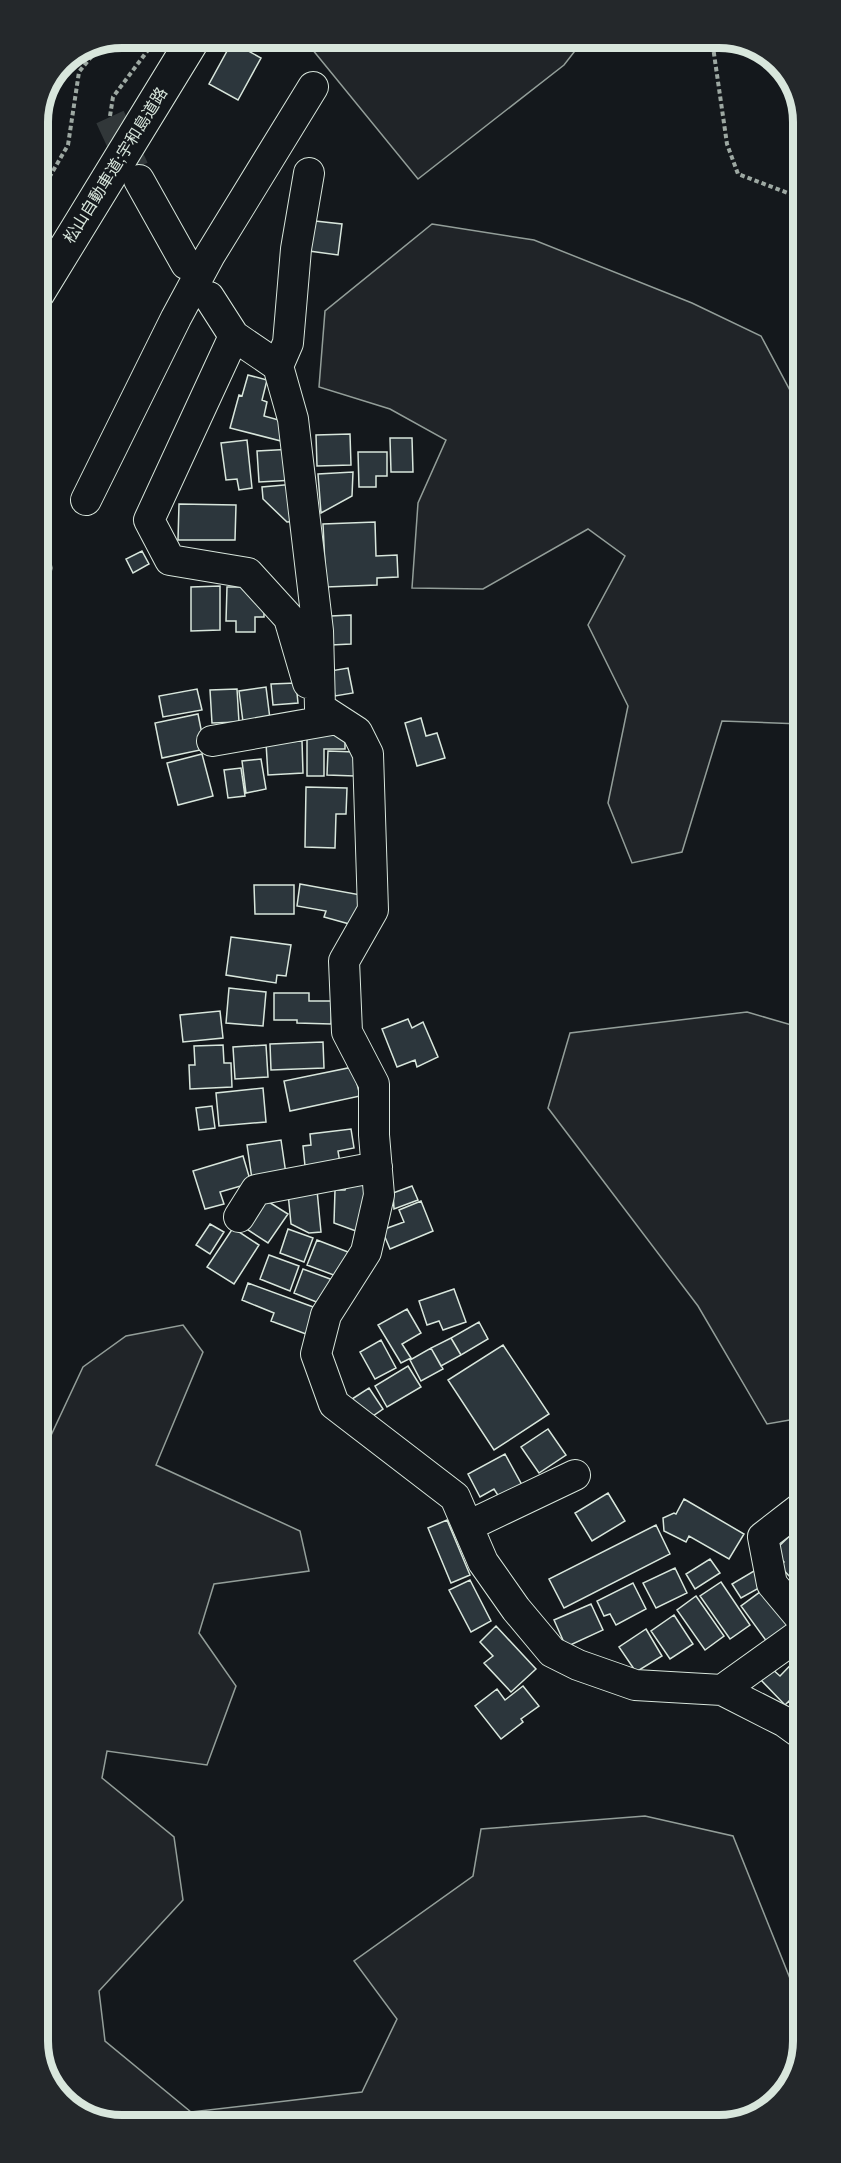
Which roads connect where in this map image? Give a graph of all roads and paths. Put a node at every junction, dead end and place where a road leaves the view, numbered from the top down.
1 (149, 48) edge
2 (188, 48) edge
3 (713, 48) edge
4 (93, 55) edge
5 (313, 87) dead end
6 (110, 117) tunnel mouth
7 (309, 173) dead end
8 (48, 180) edge
9 (139, 180) tunnel mouth
10 (793, 195) edge
11 (186, 264) dead end
12 (48, 276) edge
13 (208, 297) dead end
14 (234, 336) junction
15 (278, 366) junction
16 (86, 500) dead end
17 (329, 713) junction
18 (212, 741) dead end
19 (377, 1167) junction
20 (239, 1217) dead end
21 (575, 1475) dead end
22 (793, 1514) edge
23 (468, 1526) junction
24 (793, 1609) edge
25 (793, 1639) edge
26 (722, 1690) junction
27 (793, 1728) edge

1 - 6 path
2 - 12 highway, 松山自動車道;宇和島道路
3 - 10 path
4 - 8 path
5 - 16 street
7 - 15 street
9 - 11 street
13 - 14 street
14 - 15 street
14 - 17 street
15 - 17 street
17 - 18 street
17 - 19 street
19 - 20 street
19 - 23 street
21 - 23 street
22 - 24 street
23 - 26 street
25 - 26 street
26 - 27 street

